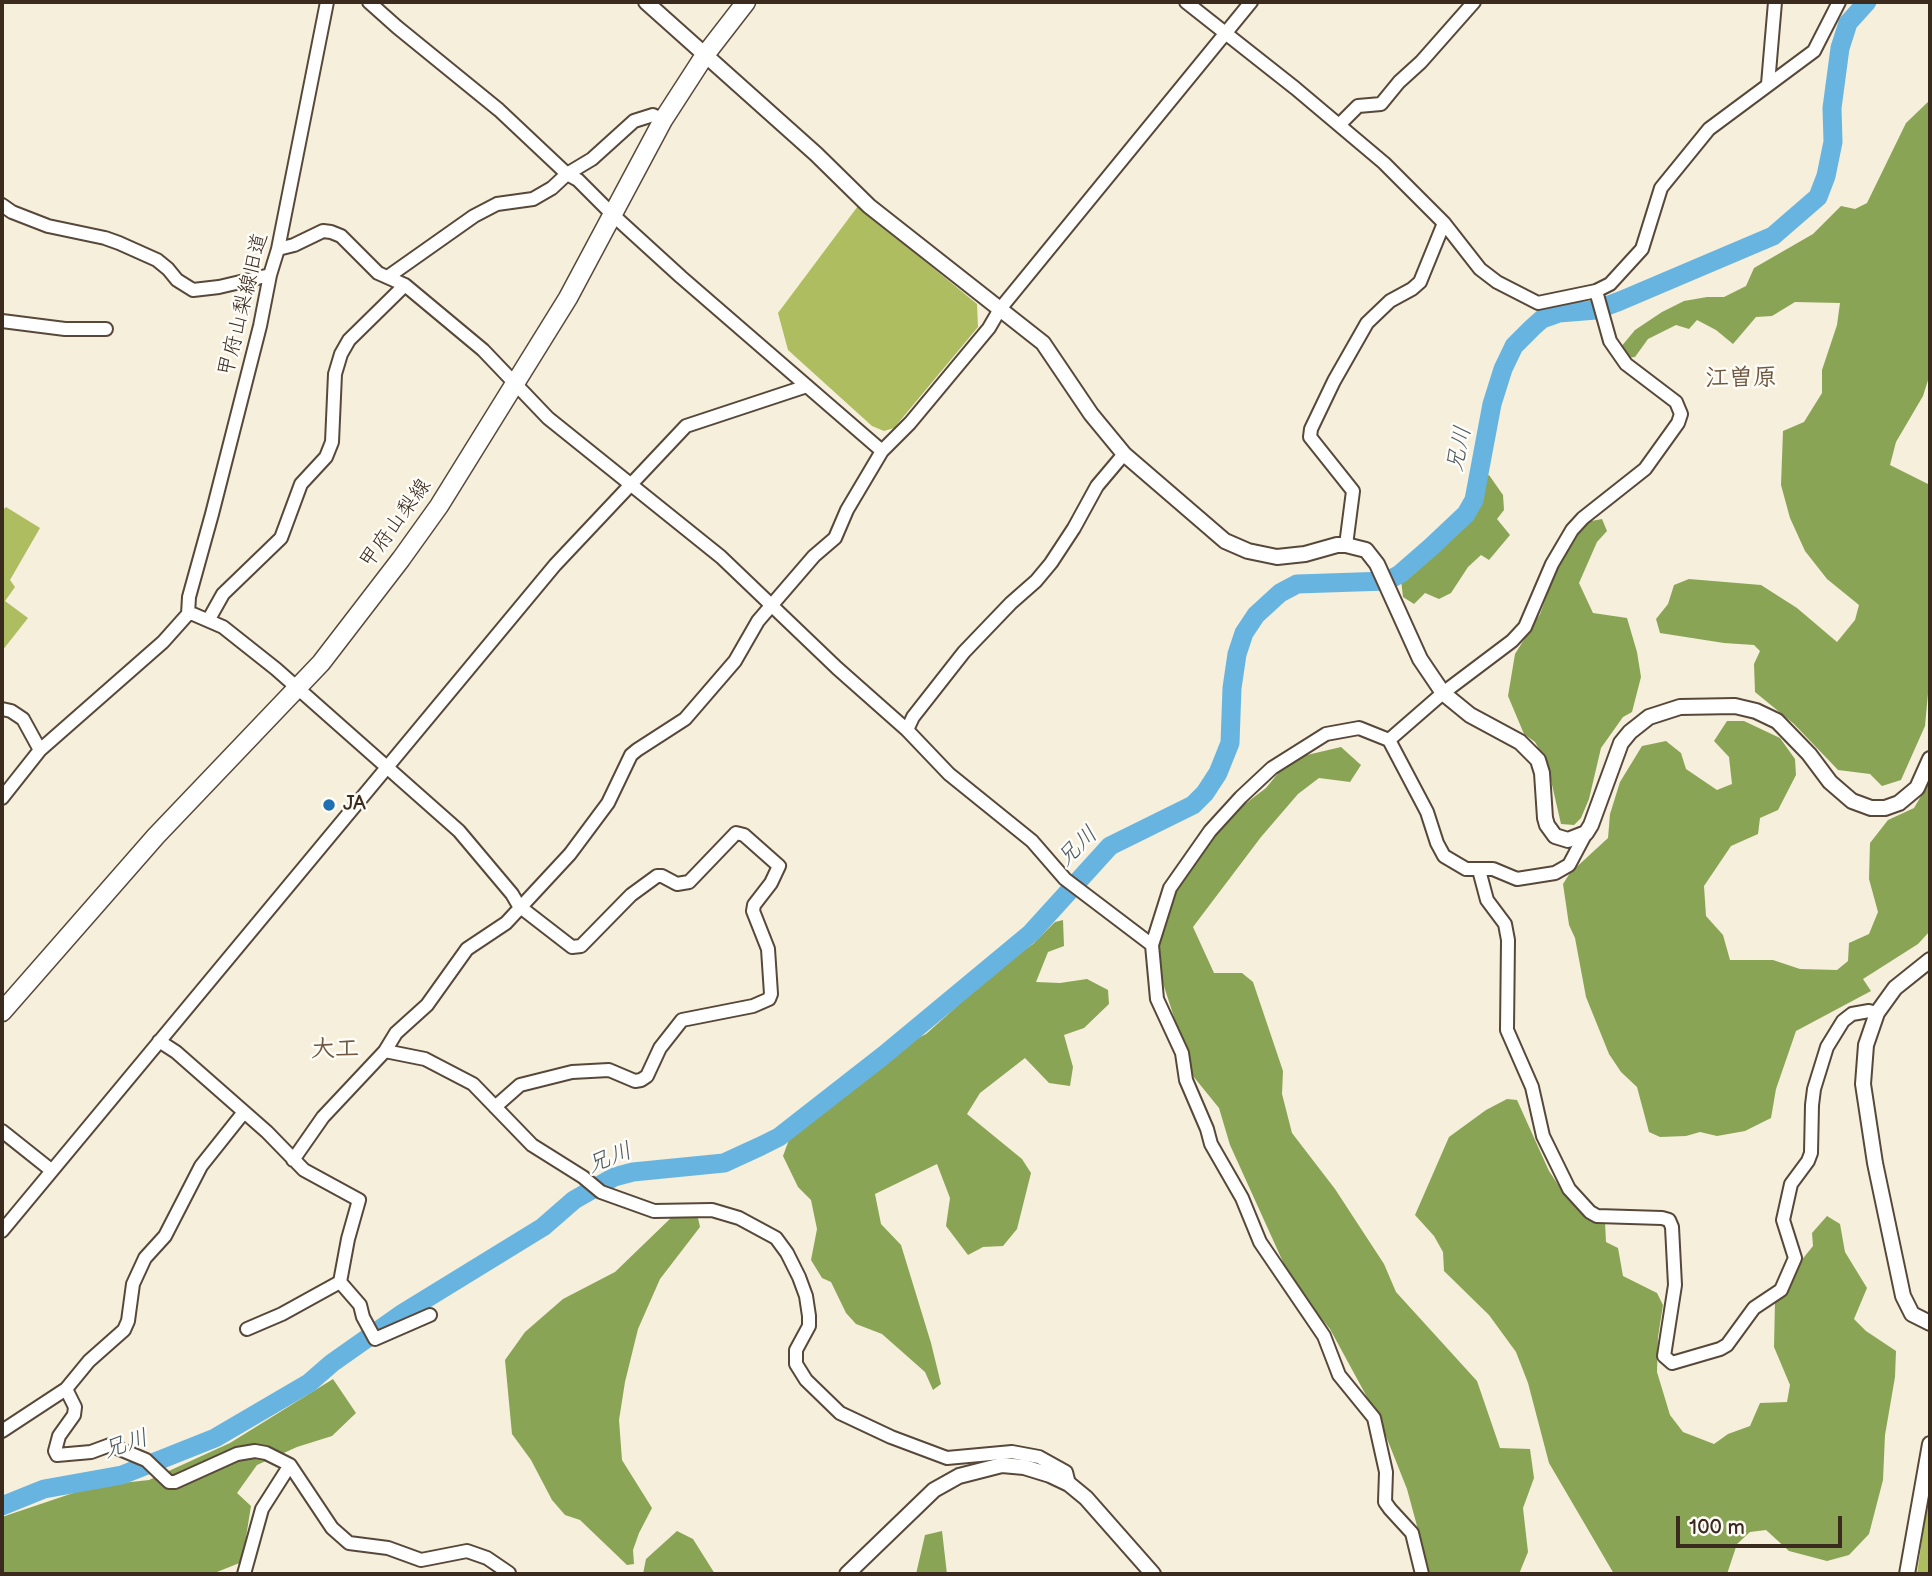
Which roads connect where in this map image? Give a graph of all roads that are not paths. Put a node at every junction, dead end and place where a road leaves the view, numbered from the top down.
1 (327, 2) edge
2 (369, 2) edge
3 (646, 2) edge
4 (746, 2) edge
5 (1186, 2) edge
6 (1251, 2) edge
7 (1474, 2) edge
8 (1775, 2) edge
9 (1839, 2) edge
10 (1225, 33) junction
11 (705, 55) junction
12 (1768, 84) junction
13 (663, 120) junction
14 (1339, 125) junction
15 (567, 174) junction
16 (2, 205) edge
17 (613, 215) junction
18 (1444, 223) junction
19 (278, 249) junction
20 (270, 275) junction
21 (390, 276) junction
22 (405, 285) junction
23 (1597, 296) junction
24 (1000, 309) junction
25 (2, 321) edge
26 (106, 329) dead end
27 (516, 382) junction
28 (807, 386) junction
29 (882, 451) junction
30 (1124, 454) junction
31 (632, 485) junction
32 (1346, 545) junction
33 (772, 605) junction
34 (188, 614) junction
35 (209, 619) junction
36 (295, 688) junction
37 (1443, 693) junction
38 (2, 709) edge
39 (907, 730) junction
40 (1389, 740) junction
41 (40, 750) junction
42 (1930, 759) edge
43 (387, 767) junction
44 (2, 798) edge
45 (1586, 833) junction
46 (1479, 870) junction
47 (519, 906) junction
48 (1152, 945) junction
49 (1930, 960) edge
50 (2, 1012) edge
51 (1877, 1013) junction
52 (159, 1041) junction
53 (385, 1051) junction
54 (495, 1107) junction
55 (244, 1112) junction
56 (2, 1131) edge
57 (293, 1160) junction
58 (51, 1170) junction
59 (2, 1231) edge
60 (341, 1282) junction
61 (430, 1315) dead end
62 (1930, 1323) edge
63 (247, 1329) dead end
64 (66, 1389) junction
65 (2, 1431) edge
66 (1930, 1444) edge
67 (290, 1465) junction
68 (1069, 1484) junction
69 (509, 1573) edge
70 (244, 1574) edge
71 (847, 1574) edge
72 (1153, 1574) edge
73 (1422, 1574) edge
74 (1907, 1574) edge

1 - 19 street, 甲府山梨線旧道
2 - 15 street
3 - 11 street
4 - 11 main road, 甲府山梨線
5 - 10 street
6 - 10 street
7 - 14 street
8 - 12 street
9 - 12 street
10 - 14 street
10 - 24 street
11 - 13 main road, 甲府山梨線
11 - 24 street
12 - 23 street
13 - 15 street
13 - 17 main road, 甲府山梨線
14 - 18 street
15 - 17 street
15 - 21 street
16 - 20 street
17 - 27 main road, 甲府山梨線
17 - 28 street
18 - 23 street
18 - 32 street
19 - 20 street, 甲府山梨線旧道
19 - 21 street
20 - 34 street, 甲府山梨線旧道
21 - 22 street
22 - 27 street
22 - 35 street
23 - 37 street
24 - 29 street
24 - 30 street
25 - 26 street
27 - 31 street
27 - 36 main road, 甲府山梨線
28 - 29 street
28 - 31 street
29 - 33 street
30 - 32 street
30 - 39 street
31 - 33 street
31 - 43 street
32 - 37 street
33 - 39 street
33 - 47 street
34 - 35 street
34 - 41 street
35 - 36 street
36 - 43 street
36 - 50 main road, 甲府山梨線
37 - 40 street
37 - 45 street
38 - 41 street
39 - 48 street
40 - 46 street
40 - 48 street
41 - 44 street
42 - 45 street
43 - 47 street
43 - 52 street
45 - 46 street
46 - 51 street
47 - 53 street
47 - 54 street
48 - 73 street
49 - 51 street
51 - 62 street
52 - 55 street
52 - 58 street
53 - 54 street
53 - 57 street
54 - 68 street
55 - 57 street
55 - 64 street
56 - 58 street
57 - 60 street
58 - 59 street
60 - 61 street
60 - 63 street
64 - 65 street
64 - 67 street
66 - 74 street
67 - 69 street
67 - 70 street
68 - 71 street
68 - 72 street

